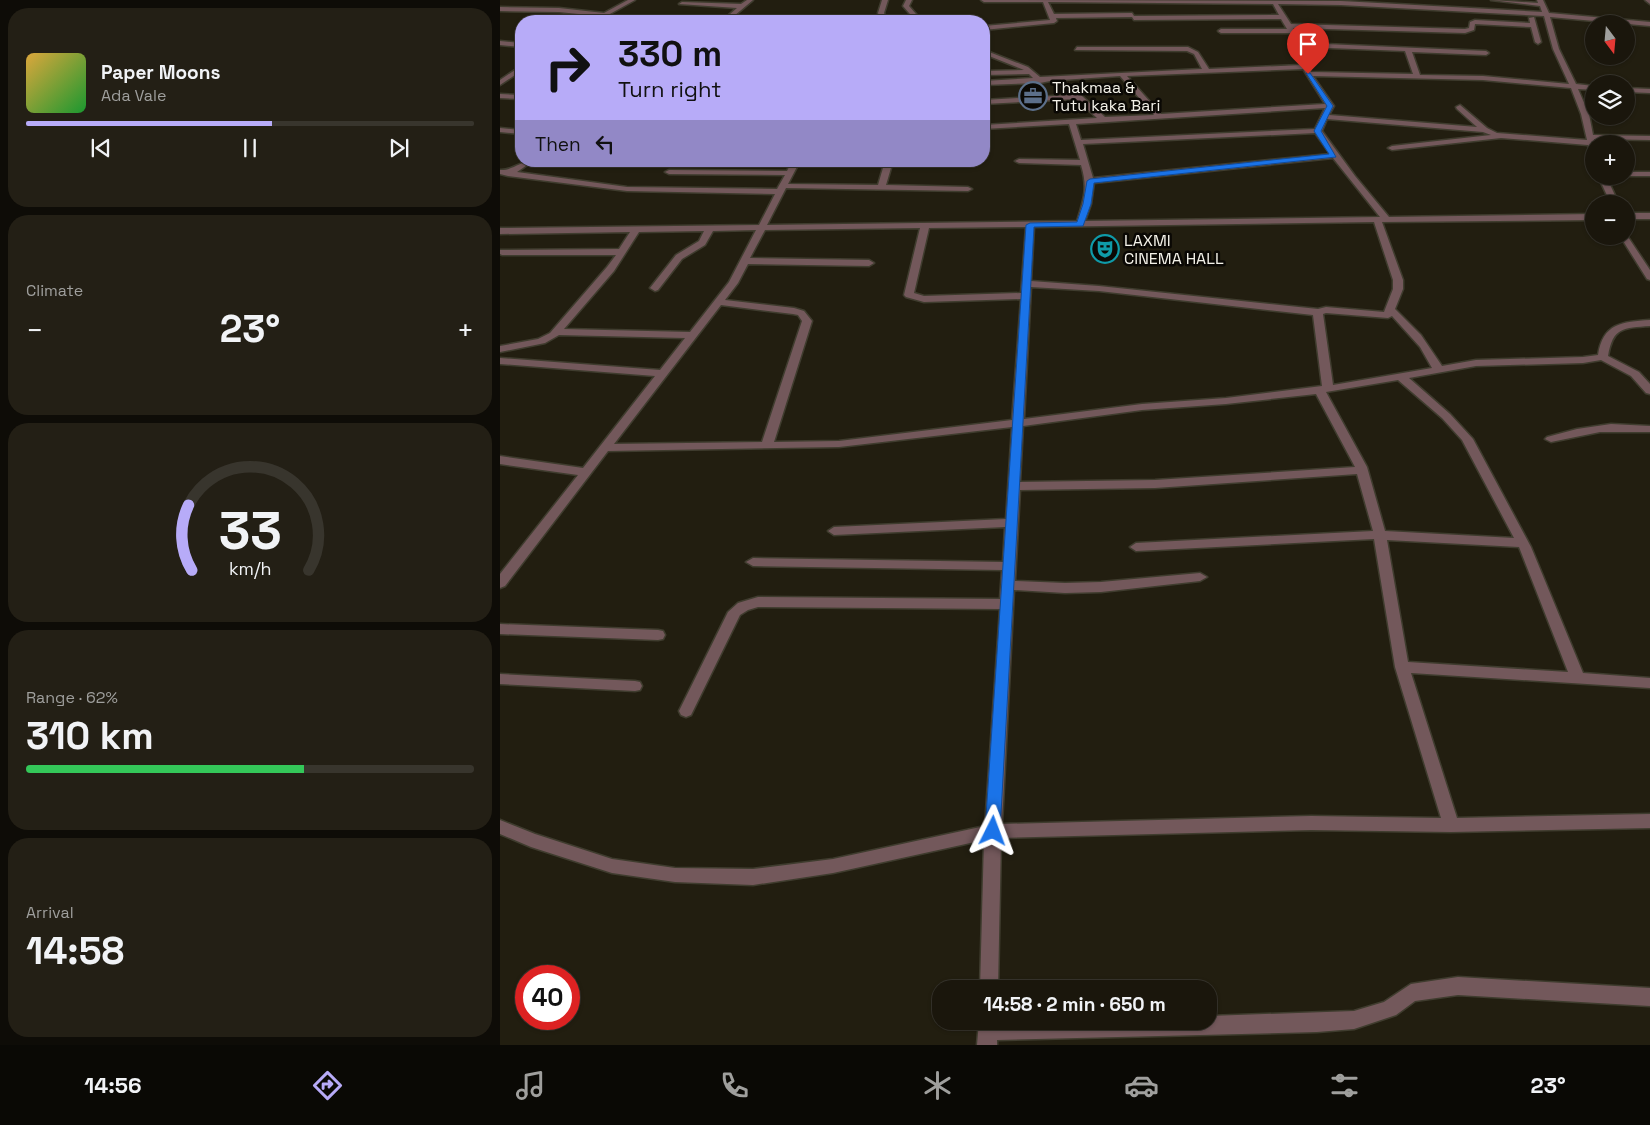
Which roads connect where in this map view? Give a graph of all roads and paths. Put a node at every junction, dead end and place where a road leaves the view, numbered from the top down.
1 (632, 0) edge
2 (750, 0) edge
3 (885, 0) edge
4 (909, 0) edge
5 (986, 0) edge
6 (1044, 0) edge
7 (1494, 0) edge
8 (1125, 1) edge
9 (1206, 1) edge
10 (1274, 1) edge
11 (1542, 2) edge
12 (682, 4) dead end
13 (743, 6) junction
14 (500, 9) edge
15 (511, 9) junction
16 (1532, 13) junction
17 (1546, 14) junction
18 (592, 15) edge
19 (610, 15) edge
20 (732, 15) edge
21 (882, 15) edge
22 (912, 15) edge
23 (1052, 16) junction
24 (1133, 16) junction
25 (500, 17) edge
26 (1285, 17) junction
27 (1139, 24) dead end
28 (1650, 24) edge
29 (1532, 25) junction
30 (990, 27) edge
31 (1292, 29) junction
32 (1221, 31) dead end
33 (1538, 42) dead end
34 (500, 44) edge
35 (515, 45) edge
36 (1300, 45) junction
37 (1077, 49) dead end
38 (1408, 50) junction
39 (1486, 53) dead end
40 (990, 54) edge
41 (1206, 70) junction
42 (1307, 71) junction
43 (515, 72) edge
44 (1032, 72) junction
45 (990, 73) edge
46 (1122, 74) junction
47 (1417, 76) junction
48 (1058, 80) junction
49 (1040, 81) junction
50 (500, 83) edge
51 (990, 83) edge
52 (1573, 87) junction
53 (1585, 88) edge
54 (1635, 90) edge
55 (1650, 91) edge
56 (500, 96) edge
57 (515, 97) edge
58 (1080, 97) junction
59 (990, 102) edge
60 (1330, 106) junction
61 (1460, 107) dead end
62 (1160, 117) junction
63 (1326, 117) junction
64 (1104, 120) junction
65 (1072, 122) junction
66 (990, 127) edge
67 (500, 130) edge
68 (1484, 130) junction
69 (515, 131) edge
70 (1318, 131) junction
71 (1589, 135) edge
72 (1504, 136) junction
73 (1635, 138) edge
74 (1650, 138) edge
75 (1585, 140) edge
76 (1079, 142) junction
77 (1392, 148) dead end
78 (1334, 156) junction
79 (1019, 161) dead end
80 (1085, 163) junction
81 (520, 167) edge
82 (793, 167) edge
83 (887, 167) edge
84 (500, 172) edge
85 (669, 172) dead end
86 (510, 173) junction
87 (790, 173) junction
88 (1635, 174) edge
89 (1650, 174) edge
90 (500, 180) edge
91 (1090, 181) junction
92 (881, 187) junction
93 (968, 188) dead end
94 (781, 189) junction
95 (1585, 216) edge
96 (1635, 216) edge
97 (1650, 216) edge
98 (1382, 220) junction
99 (1080, 224) junction
100 (1030, 225) junction
101 (925, 226) junction
102 (761, 228) junction
103 (710, 229) junction
104 (636, 230) junction
105 (500, 231) edge
106 (524, 231) junction
107 (1630, 245) edge
108 (622, 252) junction
109 (501, 253) edge
110 (745, 260) junction
111 (869, 263) dead end
112 (1650, 277) edge
113 (655, 288) dead end
114 (1026, 290) junction
115 (718, 302) junction
116 (1391, 310) junction
117 (1318, 312) junction
118 (1650, 323) edge
119 (557, 332) junction
120 (692, 335) junction
121 (500, 349) edge
122 (1602, 356) junction
123 (500, 361) edge
124 (1438, 369) junction
125 (662, 373) junction
126 (1400, 376) junction
127 (1324, 390) junction
128 (1650, 391) edge
129 (1018, 423) junction
130 (1650, 429) edge
131 (1551, 439) dead end
132 (767, 445) junction
133 (603, 448) junction
134 (500, 460) edge
135 (1362, 470) junction
136 (584, 472) junction
137 (1014, 486) junction
138 (1012, 522) junction
139 (834, 531) dead end
140 (1380, 535) junction
141 (1523, 543) junction
142 (1136, 547) dead end
143 (753, 562) dead end
144 (1009, 566) junction
145 (1200, 577) dead end
146 (500, 583) edge
147 (1008, 585) junction
148 (1007, 604) junction
149 (500, 629) edge
150 (658, 635) dead end
151 (1402, 666) junction
152 (500, 679) edge
153 (1578, 679) junction
154 (1650, 683) edge
155 (635, 686) dead end
156 (686, 712) dead end
157 (1650, 821) edge
158 (1451, 825) junction
159 (500, 827) edge
160 (993, 831) junction
161 (989, 980) edge
162 (1650, 997) edge
163 (988, 1032) edge

1 - 19 street
2 - 13 street
3 - 21 street
4 - 22 street
5 - 6 street
6 - 8 street
6 - 23 street
7 - 11 street
8 - 9 street
8 - 24 street
9 - 10 street
10 - 16 street
10 - 26 street
11 - 17 street
12 - 13 street
13 - 20 street
14 - 15 street
15 - 18 street
15 - 25 street
16 - 17 street
16 - 29 street
17 - 28 street
17 - 52 street
23 - 24 street
23 - 30 street
24 - 26 street
24 - 27 street
26 - 31 street
29 - 31 street
29 - 33 street
31 - 32 street
31 - 36 street
34 - 35 street
36 - 38 street
36 - 42 street
37 - 41 street
38 - 39 street
38 - 47 street
40 - 44 street
41 - 42 street
41 - 46 street
42 - 47 street
42 - 60 street
43 - 50 street
44 - 45 street
44 - 49 street
46 - 48 street
46 - 62 street
47 - 52 street
48 - 49 street
48 - 58 street
49 - 51 street
52 - 53 street
52 - 71 street
54 - 55 street
56 - 57 street
58 - 59 street
58 - 64 street
60 - 62 street
60 - 63 street
61 - 68 street
62 - 64 street
63 - 68 street
63 - 70 street
64 - 65 street
65 - 66 street
65 - 76 street
67 - 69 street
68 - 72 street
70 - 76 street
70 - 78 street
72 - 75 street
72 - 77 street
73 - 74 street
76 - 80 street
78 - 91 street
78 - 98 street
79 - 80 street
80 - 91 street
81 - 86 street
82 - 87 street
83 - 92 street
84 - 86 street
85 - 87 street
86 - 90 street
86 - 94 street
87 - 94 street
88 - 89 street
91 - 99 street
92 - 93 street
92 - 94 street
94 - 102 street
95 - 98 street
96 - 97 street
98 - 99 street
98 - 116 street
99 - 100 street
100 - 101 street
100 - 114 street
101 - 102 street
101 - 114 street
102 - 103 street
102 - 110 street
103 - 104 street
103 - 113 street
104 - 106 street
104 - 108 street
105 - 106 street
106 - 109 street
107 - 112 street
108 - 109 street
108 - 119 street
110 - 111 street
110 - 115 street
114 - 117 street
114 - 129 street
115 - 120 street
115 - 132 street
116 - 117 street
116 - 124 street
117 - 127 street
118 - 122 street
119 - 120 street
119 - 121 street
120 - 125 street
122 - 124 street
122 - 128 street
123 - 125 street
124 - 126 street
125 - 133 street
126 - 127 street
126 - 141 street
127 - 129 street
127 - 135 street
129 - 132 street
129 - 137 street
130 - 131 street
132 - 133 street
133 - 136 street
134 - 136 street
135 - 137 street
135 - 140 street
136 - 146 street
137 - 138 street
138 - 139 street
138 - 144 street
140 - 141 street
140 - 142 street
140 - 151 street
141 - 153 street
143 - 144 street
144 - 147 street
145 - 147 street
147 - 148 street
148 - 156 street
148 - 160 street
149 - 150 street
151 - 153 street
151 - 158 street
152 - 155 street
153 - 154 street
157 - 158 street
158 - 160 street
159 - 160 street
160 - 161 street
162 - 163 street

